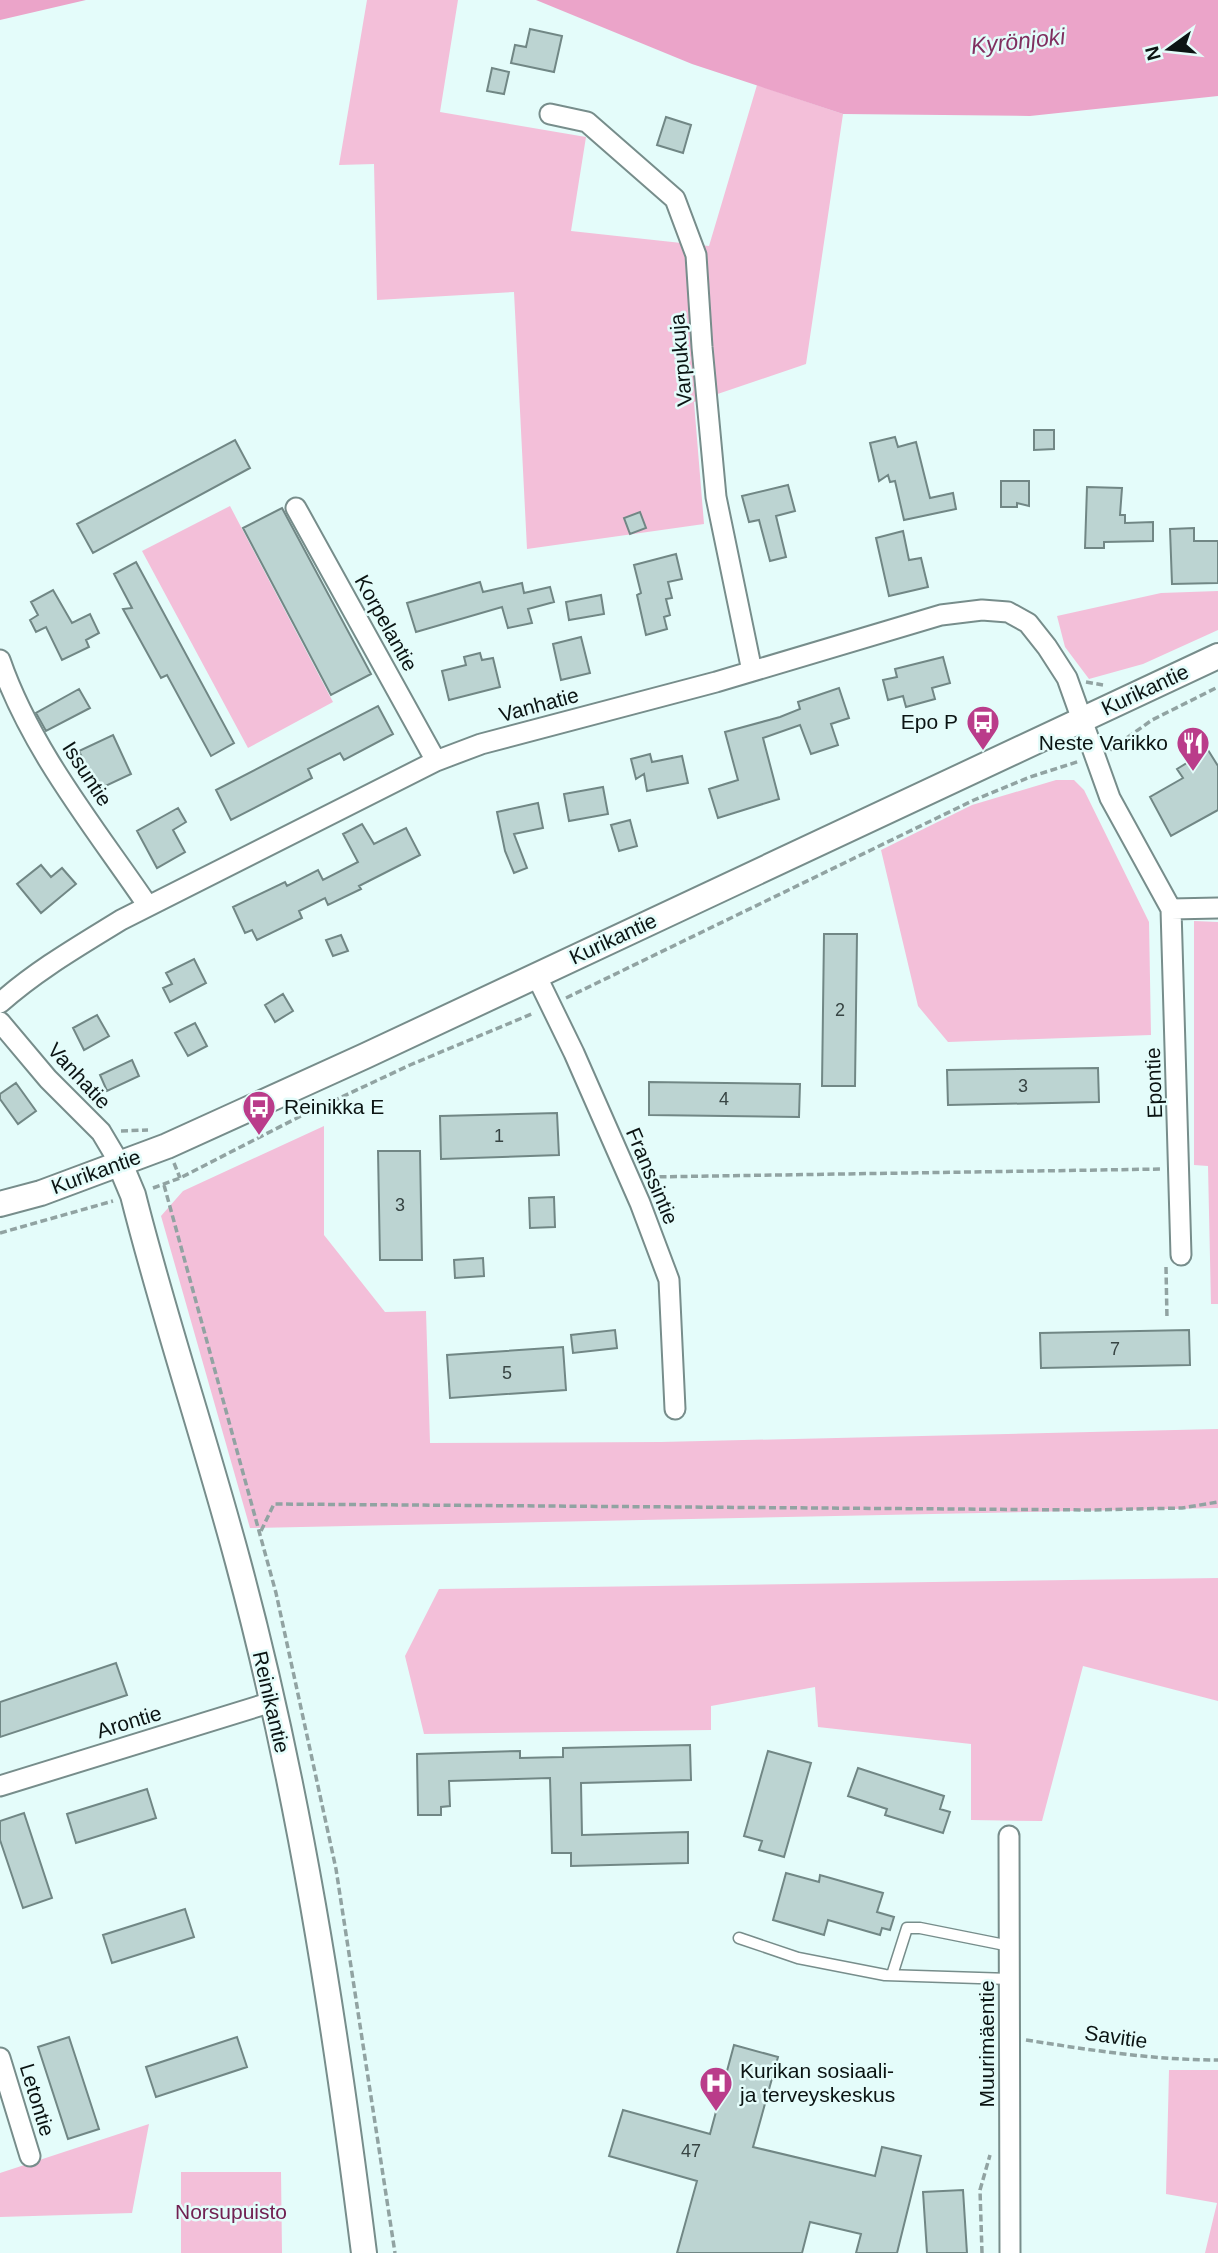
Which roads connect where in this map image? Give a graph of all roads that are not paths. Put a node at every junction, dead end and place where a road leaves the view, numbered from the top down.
1 (550, 114) dead end
2 (296, 508) dead end
3 (1218, 656) edge
4 (0, 660) edge
5 (752, 671) junction
6 (1081, 720) junction
7 (436, 761) junction
8 (148, 906) junction
9 (1218, 908) edge
10 (1171, 909) junction
11 (536, 975) junction
12 (0, 1003) edge
13 (0, 1023) edge
14 (120, 1164) junction
15 (0, 1204) edge
16 (1174, 1256) road end
17 (675, 1409) dead end
18 (272, 1702) junction
19 (0, 1786) edge
20 (1009, 1836) dead end
21 (739, 1938) dead end
22 (1010, 1946) junction
23 (892, 1975) junction
24 (1010, 1979) junction
25 (0, 2058) edge
26 (30, 2156) dead end
27 (364, 2253) edge
28 (1010, 2253) edge

1 - 5 street, Varpukuja
2 - 7 street, Korpelantie
3 - 6 street, Kurikantie
4 - 8 street, Issuntie
5 - 6 street, Vanhatie
5 - 7 street, Vanhatie
6 - 10 street, Vanhatie
6 - 11 street, Kurikantie
7 - 8 street, Vanhatie
8 - 12 street, Vanhatie
9 - 10 street
10 - 16 street, Epontie
11 - 14 street, Kurikantie
11 - 17 street, Franssintie
13 - 14 street, Vanhatie
14 - 15 street, Kurikantie
14 - 18 street, Reinikantie
18 - 19 street, Arontie
18 - 27 street, Reinikantie
20 - 22 street, Muurimäentie
21 - 23 lane
22 - 23 lane
22 - 24 street, Muurimäentie
23 - 24 lane
24 - 28 street, Muurimäentie
25 - 26 street, Letontie

